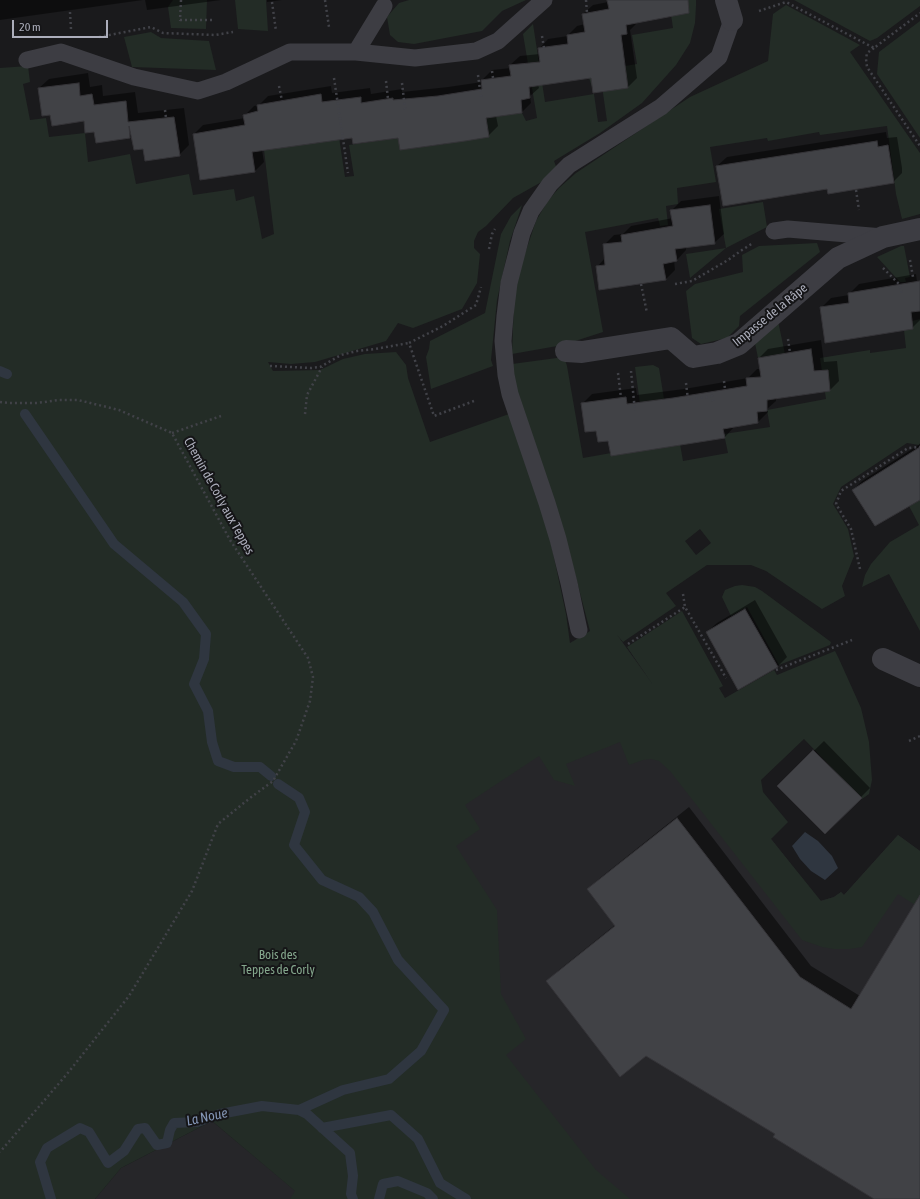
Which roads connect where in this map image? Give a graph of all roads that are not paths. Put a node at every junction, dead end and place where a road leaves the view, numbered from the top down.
1 (544, 0) edge
2 (384, 6) dead end
3 (729, 10) edge
4 (356, 52) junction
5 (27, 60) dead end
6 (920, 229) edge
7 (774, 231) road end
8 (884, 237) junction
9 (566, 351) dead end
10 (579, 630) dead end
11 (883, 659) dead end
12 (920, 676) edge

1 - 4 lane
2 - 4 lane
3 - 10 lane
4 - 5 lane
6 - 8 street, Impasse de la Râpe
7 - 8 lane
8 - 9 street, Impasse de la Râpe
11 - 12 street

